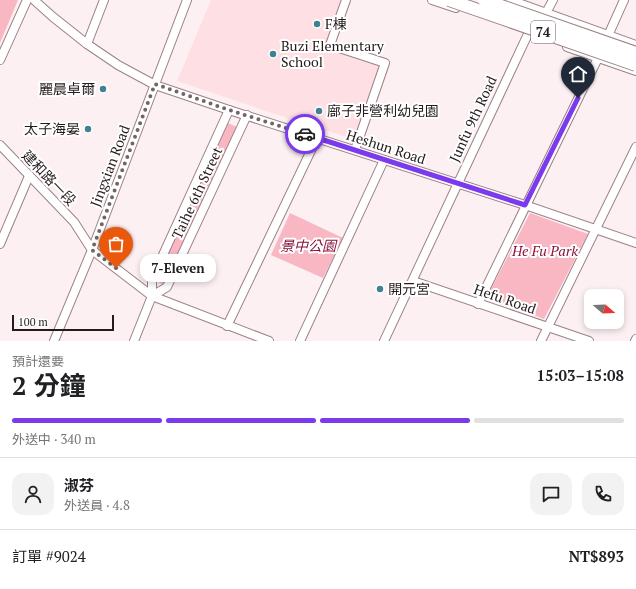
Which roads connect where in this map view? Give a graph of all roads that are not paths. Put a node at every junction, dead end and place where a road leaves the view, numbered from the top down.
1 (27, 0) edge
2 (34, 0) edge
3 (104, 0) edge
4 (187, 0) edge
5 (346, 0) edge
6 (432, 0) edge
7 (449, 0) edge
8 (484, 0) edge
9 (510, 0) edge
10 (553, 0) edge
11 (624, 0) edge
12 (546, 13) junction
13 (528, 34) junction
14 (608, 36) junction
15 (87, 44) junction
16 (636, 45) edge
17 (636, 53) edge
18 (598, 58) junction
19 (0, 60) edge
20 (636, 64) edge
21 (636, 71) edge
22 (155, 84) junction
23 (229, 110) junction
24 (248, 115) junction
25 (317, 138) junction
26 (0, 145) edge
27 (636, 147) edge
28 (355, 150) junction
29 (384, 160) junction
30 (29, 176) junction
31 (457, 183) junction
32 (525, 205) junction
33 (596, 229) junction
34 (636, 243) edge
35 (0, 244) edge
36 (92, 250) junction
37 (413, 281) junction
38 (152, 296) junction
39 (478, 304) junction
40 (227, 326) junction
41 (548, 327) junction
42 (54, 341) edge
43 (134, 341) edge
44 (269, 341) edge
45 (300, 341) edge
46 (384, 341) edge
47 (541, 341) edge
48 (589, 341) edge

1 - 19 street
2 - 15 street, Heshun Road
3 - 15 street
4 - 22 street, Jingxian Road
5 - 28 street
6 - 13 street
7 - 20 highway, 74, bridge
8 - 17 highway, 74, bridge
9 - 12 street
10 - 12 street, Junfu 9th Road
11 - 14 street
12 - 13 street, Junfu 9th Road
12 - 14 street
13 - 18 street
13 - 31 street, Junfu 9th Road
14 - 16 street
14 - 18 street
15 - 22 street, Heshun Road
18 - 21 street
18 - 32 street
22 - 23 street, Heshun Road
22 - 36 street, Jingxian Road
23 - 24 street, Heshun Road
23 - 38 street, Taihe 6th Street
24 - 25 street, Heshun Road
24 - 38 street, Taihe 6th Street
25 - 28 street, Heshun Road
25 - 40 street
26 - 30 street, 建和路一段
27 - 33 street
28 - 29 street, Heshun Road
29 - 31 street, Heshun Road
29 - 45 street
30 - 35 street
30 - 36 street, 建和路一段
31 - 32 street, Heshun Road
31 - 37 street, Junfu 9th Road
32 - 33 street, Heshun Road
32 - 39 street
33 - 34 street, Heshun Road
33 - 41 street
36 - 38 street, 建和路一段
36 - 42 street, Jingxian Road
37 - 39 street, Hefu Road
37 - 46 street, Junfu 9th Road
38 - 40 street, 建和路一段
38 - 43 street, Taihe 6th Street
39 - 41 street, Hefu Road
40 - 44 street, 建和路一段
41 - 47 street
41 - 48 street, Hefu Road

